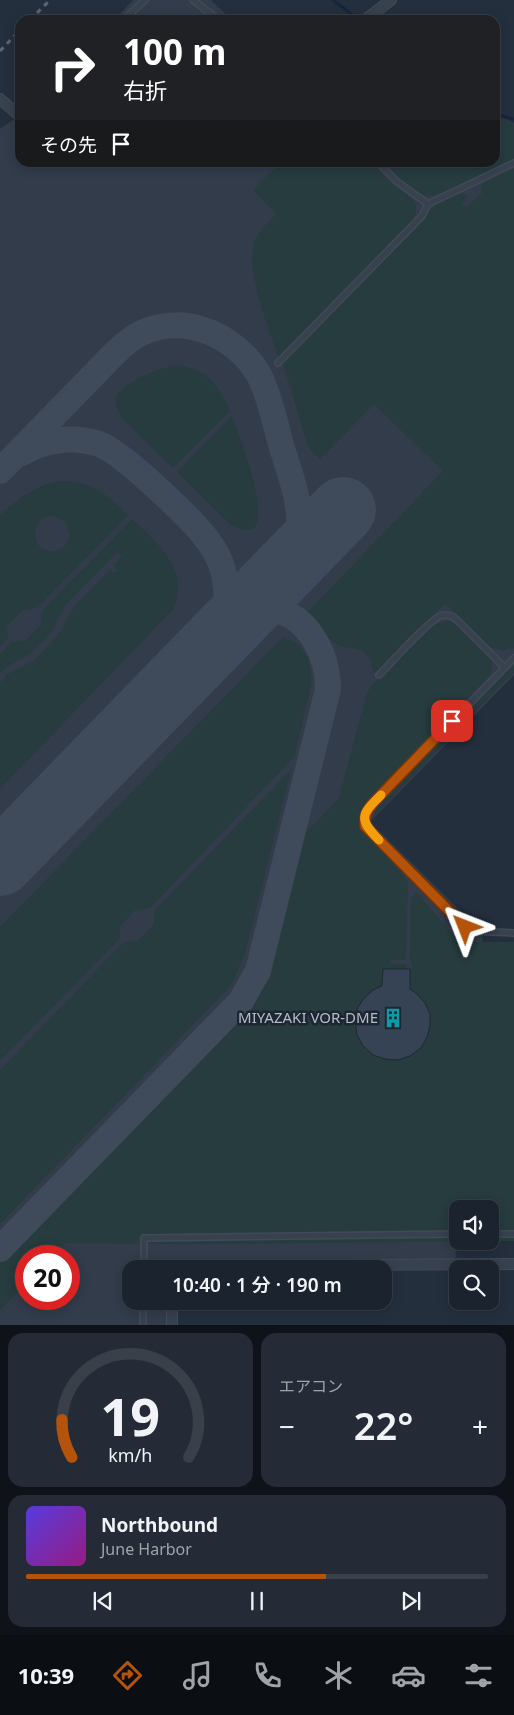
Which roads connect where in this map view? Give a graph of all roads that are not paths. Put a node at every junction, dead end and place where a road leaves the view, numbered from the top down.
1 (145, 0) edge
2 (193, 0) edge
3 (391, 0) edge
4 (128, 15) edge
5 (212, 15) edge
6 (372, 15) edge
7 (0, 99) edge
8 (15, 112) edge
9 (514, 163) edge
10 (383, 167) edge
11 (428, 204) junction
12 (278, 362) dead end
13 (514, 658) edge
14 (504, 667) junction
15 (379, 675) dead end
16 (514, 933) edge
17 (449, 1234) edge
18 (499, 1234) edge
19 (514, 1234) edge
20 (144, 1260) edge
21 (514, 1264) edge
22 (392, 1265) edge
23 (144, 1310) edge
24 (172, 1310) edge
25 (144, 1325) edge
26 (172, 1325) edge

1 - 4 lane
2 - 5 lane
3 - 6 street
7 - 8 street
9 - 11 lane
10 - 11 lane
11 - 12 lane
13 - 14 lane
14 - 15 lane
14 - 16 lane
17 - 20 lane
18 - 19 lane
21 - 22 street
23 - 25 lane
24 - 26 street

